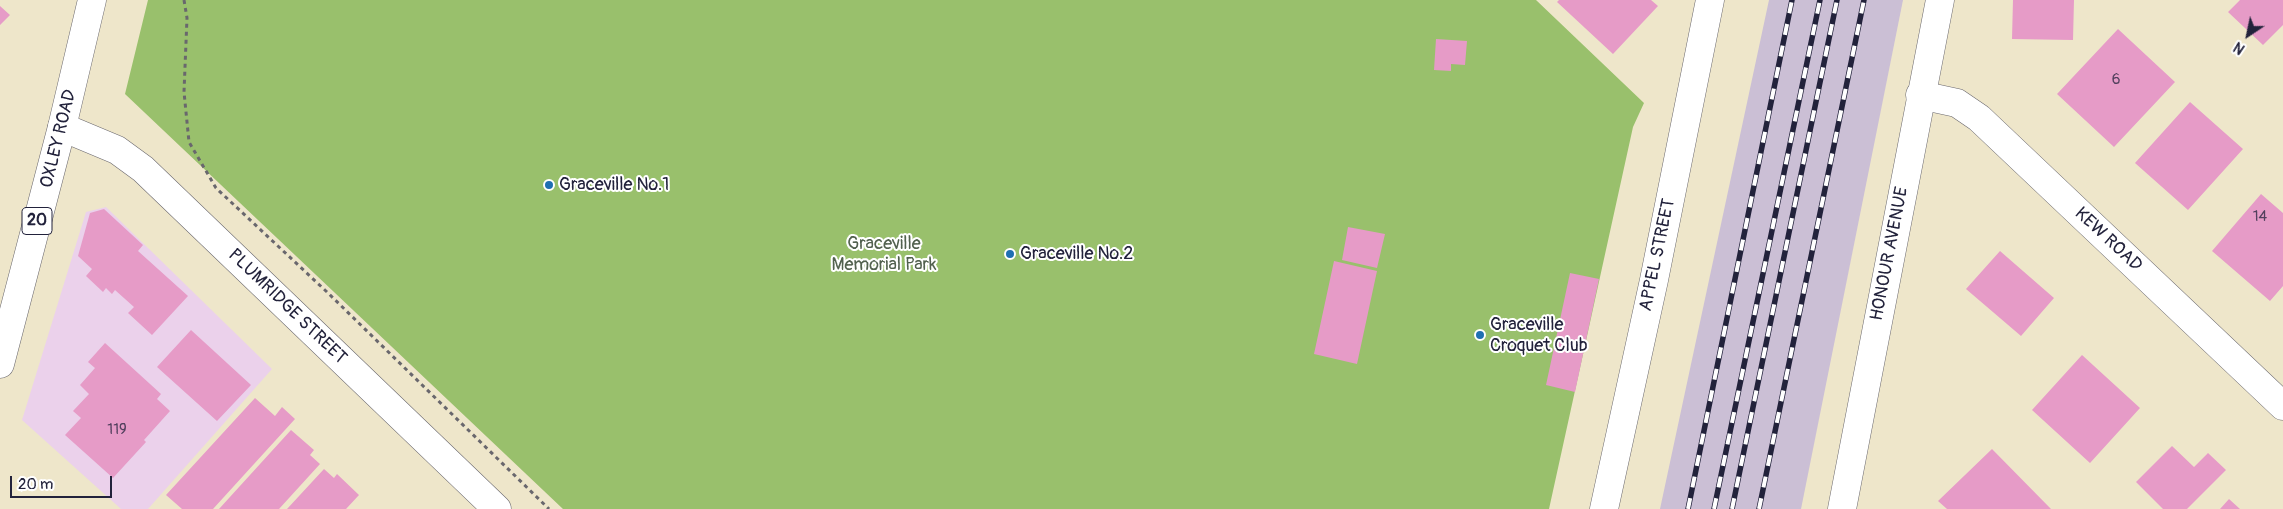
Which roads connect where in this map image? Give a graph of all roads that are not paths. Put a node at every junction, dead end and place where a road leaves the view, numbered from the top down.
1 (92, 0) edge
2 (1710, 0) edge
3 (1940, 0) edge
4 (1920, 95) junction
5 (62, 127) junction
6 (6, 313) edge
7 (0, 364) edge
8 (2283, 406) edge
9 (497, 509) edge
10 (1604, 509) edge
11 (1842, 509) edge

1 - 5 street, OXLEY ROAD / 20
2 - 10 street, APPEL STREET
3 - 4 street, HONOUR AVENUE
4 - 8 street, KEW ROAD
4 - 11 street, HONOUR AVENUE
5 - 6 street, OXLEY ROAD / 20
5 - 9 street, PLUMRIDGE STREET
6 - 7 street, OXLEY ROAD / 20

